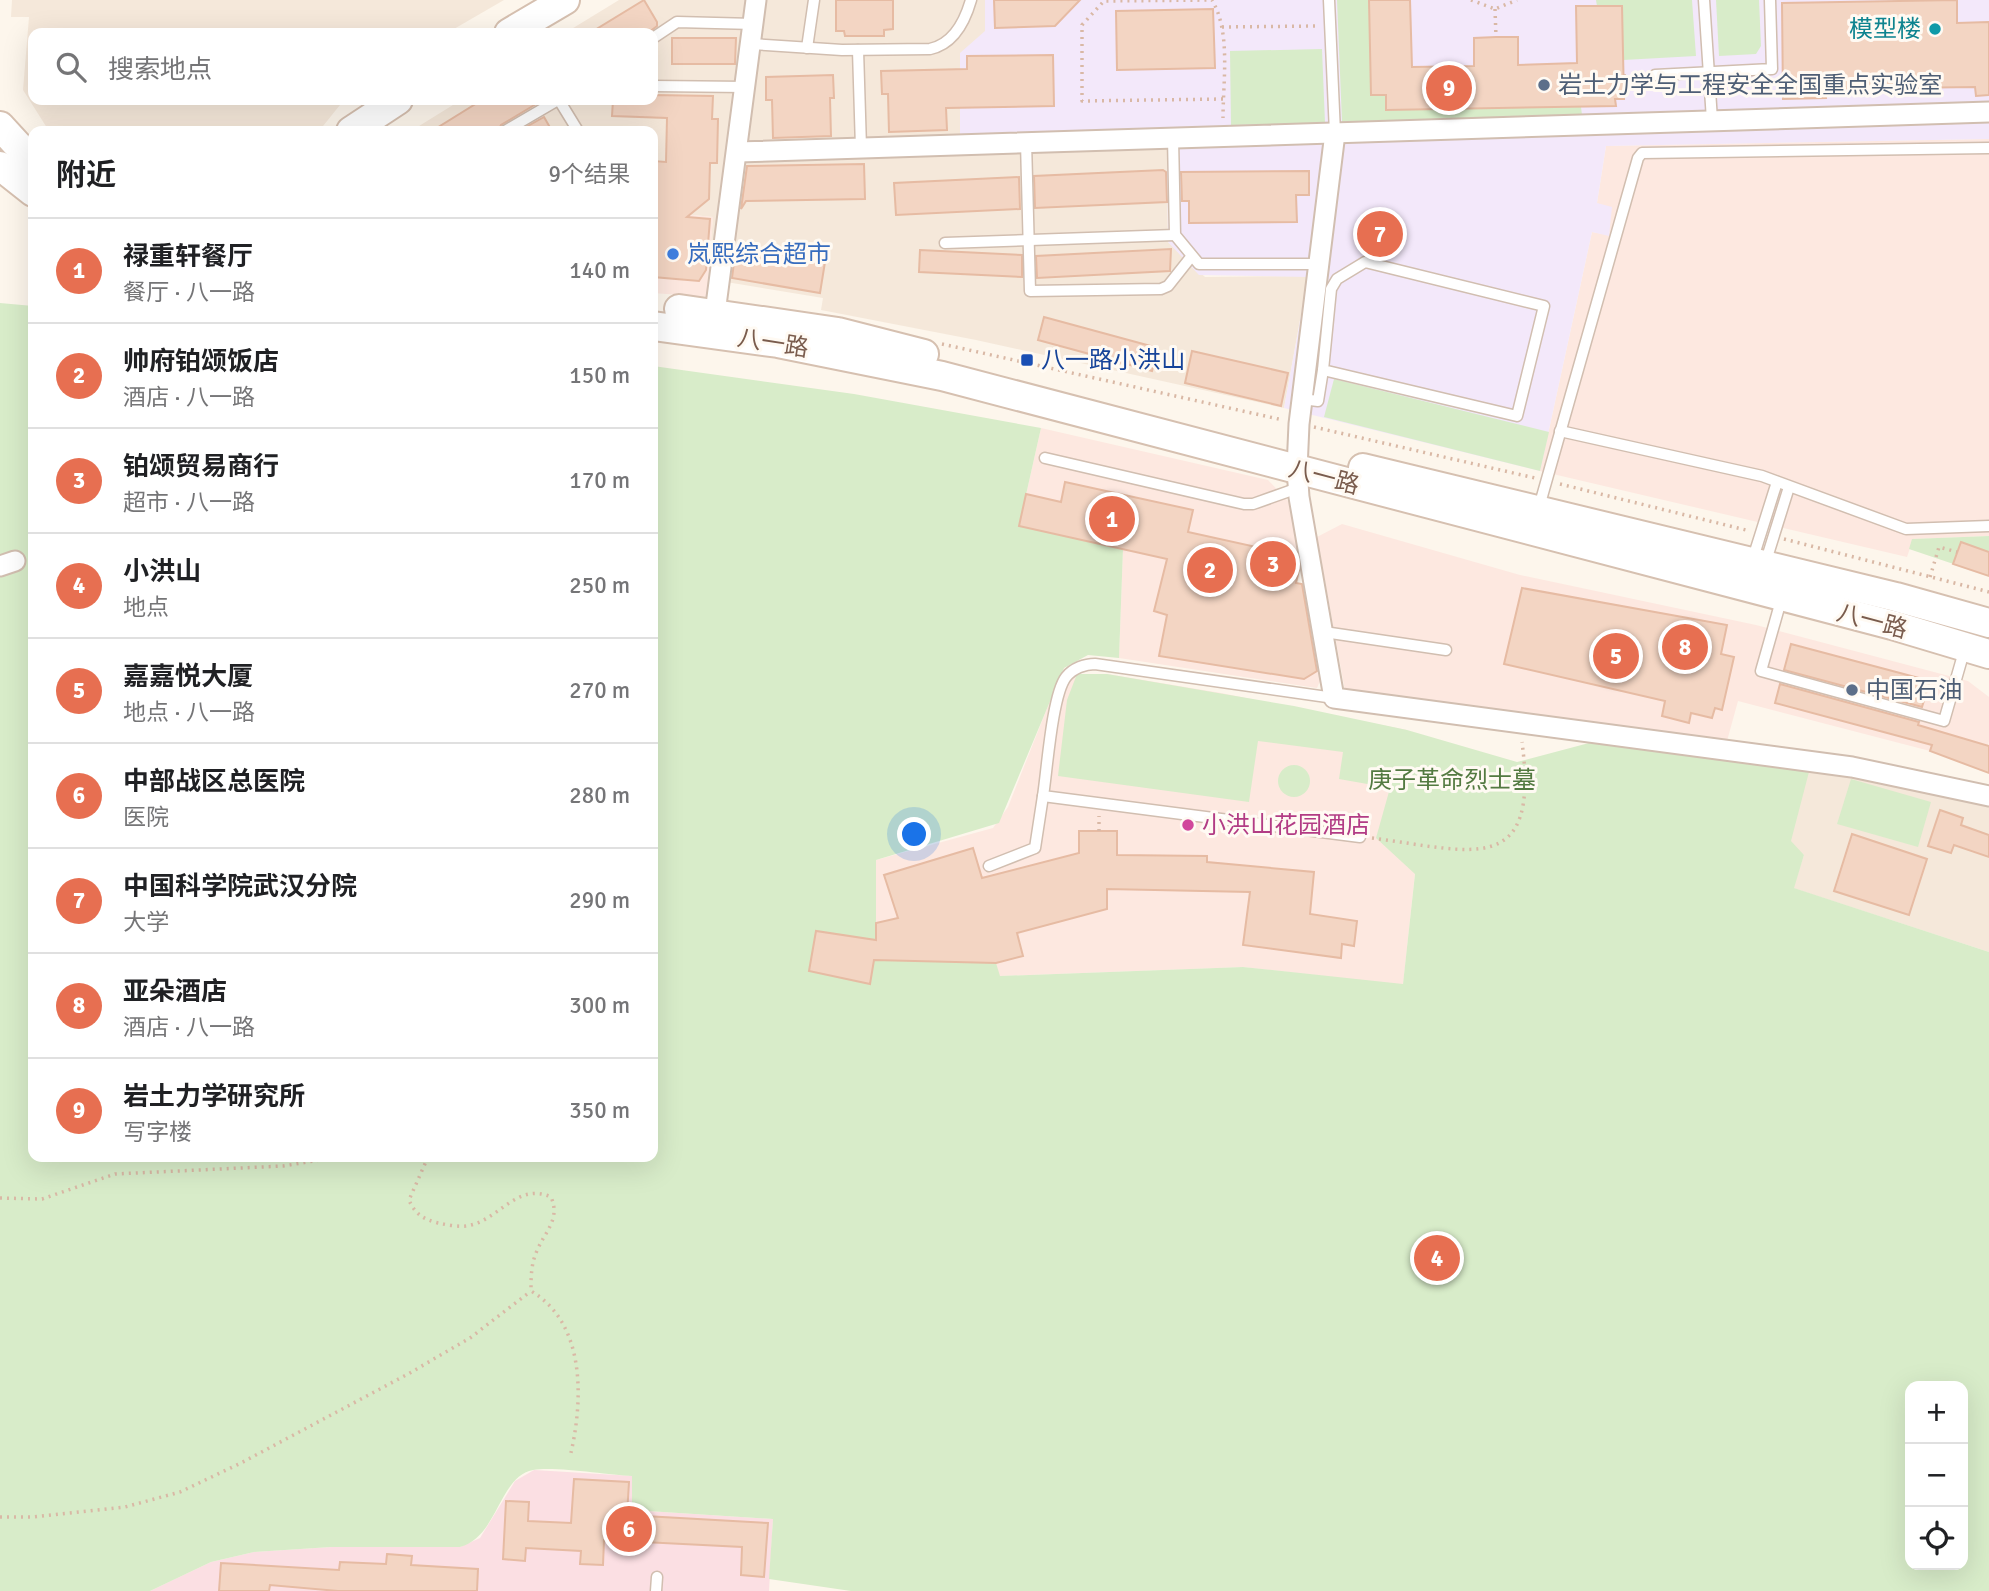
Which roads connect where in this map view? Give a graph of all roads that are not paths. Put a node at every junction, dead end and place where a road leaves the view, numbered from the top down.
1 (565, 0) edge
2 (756, 0) edge
3 (814, 0) edge
4 (971, 0) edge
5 (1329, 0) edge
6 (1704, 0) edge
7 (1770, 0) edge
8 (754, 24) junction
9 (517, 28) edge
10 (658, 35) edge
11 (752, 44) junction
12 (807, 48) junction
13 (858, 50) junction
14 (1709, 72) junction
15 (1655, 75) road end
16 (658, 86) edge
17 (746, 87) junction
18 (390, 105) edge
19 (549, 105) edge
20 (561, 105) edge
21 (1989, 111) edge
22 (1712, 121) junction
23 (0, 125) edge
24 (359, 126) edge
25 (514, 126) edge
26 (575, 126) edge
27 (1335, 132) junction
28 (1173, 138) junction
29 (1026, 142) junction
30 (861, 148) junction
31 (1989, 148) edge
32 (737, 152) junction
33 (28, 156) edge
34 (0, 166) edge
35 (28, 188) edge
36 (1175, 235) junction
37 (1029, 240) junction
38 (945, 243) dead end
39 (1191, 257) junction
40 (1319, 264) junction
41 (658, 307) edge
42 (715, 313) junction
43 (658, 327) edge
44 (1323, 370) junction
45 (1302, 399) junction
46 (1560, 430) junction
47 (1045, 458) dead end
48 (1298, 458) junction
49 (1777, 482) junction
50 (1789, 487) junction
51 (1538, 511) junction
52 (1989, 526) edge
53 (1758, 563) junction
54 (1782, 597) junction
55 (1989, 623) edge
56 (1324, 632) junction
57 (1446, 650) dead end
58 (1977, 650) edge
59 (1334, 698) junction
60 (1043, 796) junction
61 (1989, 796) edge
62 (1360, 837) road end
63 (989, 866) dead end
64 (657, 1577) dead end
65 (656, 1591) edge

1 - 9 main road
2 - 8 street
3 - 12 lane
4 - 13 lane
5 - 27 lane
6 - 14 lane
7 - 14 lane
8 - 10 lane
8 - 11 street
11 - 12 lane
11 - 17 street
12 - 13 lane
13 - 30 lane
14 - 15 lane
14 - 22 lane
16 - 17 lane
17 - 32 street
18 - 24 main road
19 - 25 lane
20 - 26 lane
21 - 22 street
22 - 27 street
23 - 33 main road
27 - 28 street
27 - 40 street
28 - 29 street
28 - 36 lane
29 - 30 street
29 - 37 lane
30 - 32 street
31 - 46 lane
32 - 42 street
34 - 35 main road
36 - 37 lane
36 - 39 lane
37 - 38 lane
37 - 39 lane
39 - 40 lane
40 - 45 street
41 - 42 main road, 八一路
42 - 48 main road, 八一路
43 - 48 main road, 八一路
44 - 44 lane
44 - 45 lane
45 - 48 street
46 - 49 lane
46 - 51 lane
47 - 48 lane
48 - 51 main road, 八一路
48 - 54 main road, 八一路
48 - 56 street
49 - 50 lane
49 - 53 lane
50 - 52 lane
50 - 53 lane
51 - 53 main road, 八一路
53 - 55 main road, 八一路
54 - 58 main road, 八一路
54 - 58 lane
56 - 57 lane
56 - 59 street
59 - 60 lane
59 - 61 street
60 - 62 lane
60 - 63 lane
64 - 65 lane

